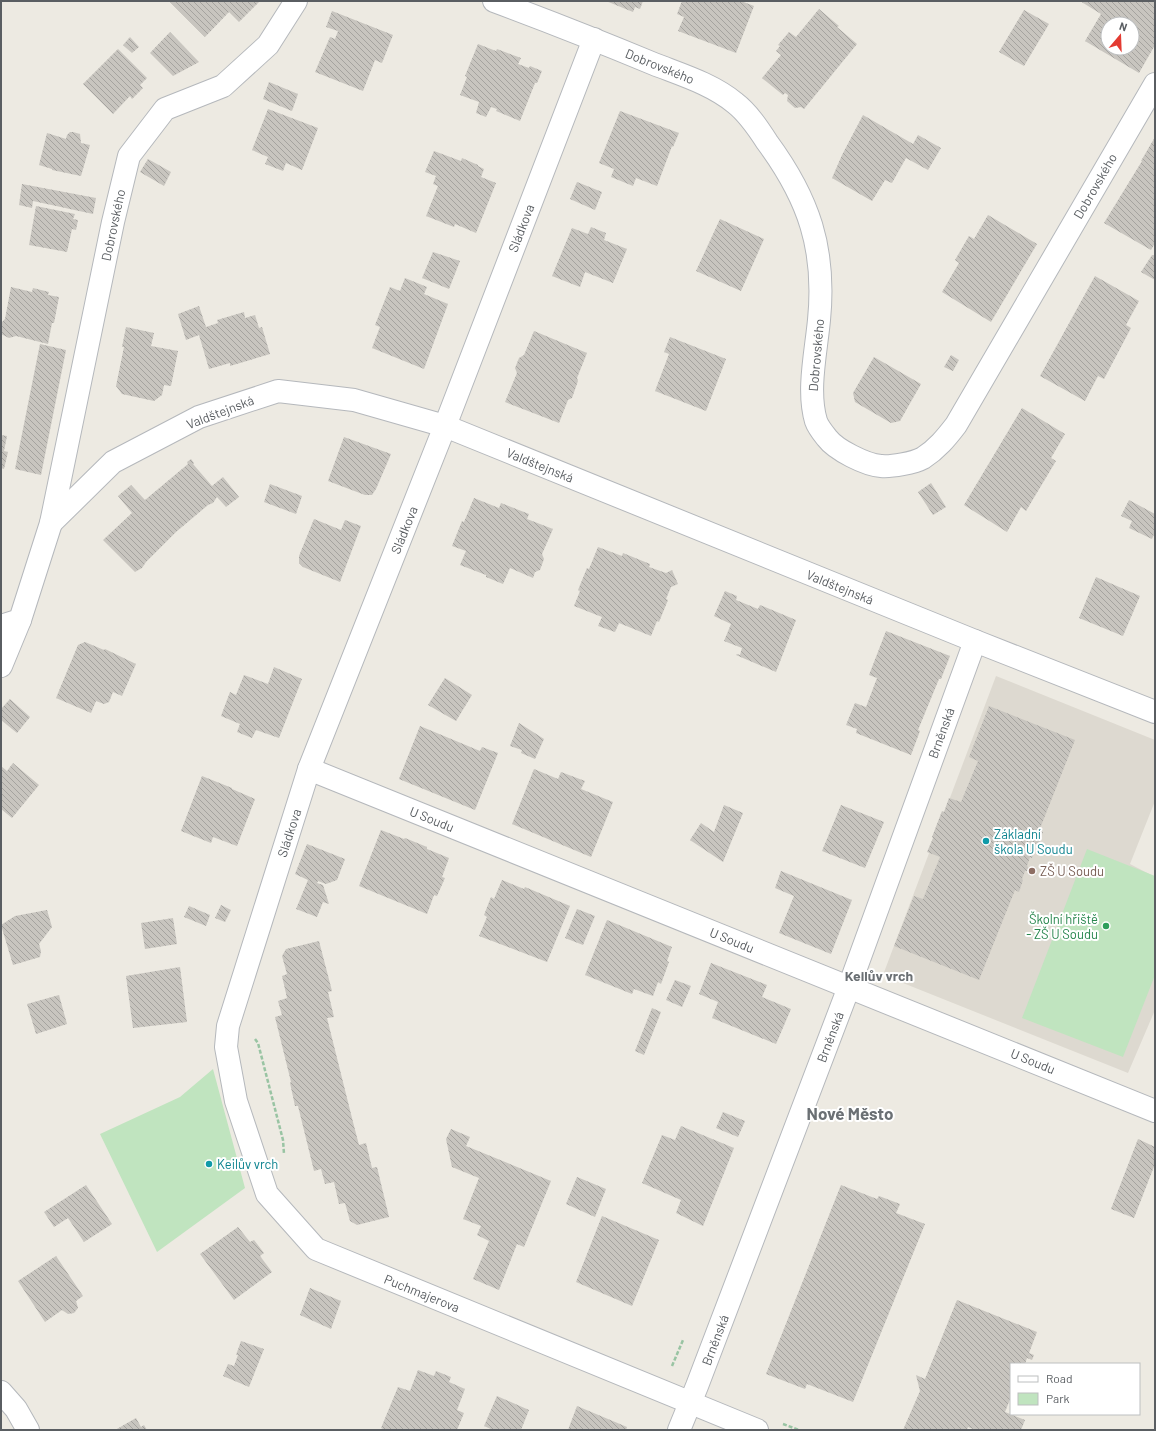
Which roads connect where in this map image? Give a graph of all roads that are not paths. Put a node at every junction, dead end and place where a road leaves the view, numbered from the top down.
1 (296, 1) edge
2 (494, 1) edge
3 (594, 39) junction
4 (1155, 84) edge
5 (445, 426) junction
6 (51, 523) junction
7 (10, 623) edge
8 (974, 641) junction
9 (1, 666) edge
10 (1155, 712) edge
11 (309, 769) junction
12 (849, 987) junction
13 (228, 1026) joint
14 (1155, 1111) edge
15 (1, 1392) edge
16 (691, 1402) junction
17 (28, 1430) edge
18 (679, 1430) edge
19 (757, 1430) edge

1 - 6 street, Dobrovského
2 - 3 street, Dobrovského
3 - 4 street, Dobrovského
3 - 5 street, Sládkova
5 - 6 street, Valdštejnská
5 - 8 street, Valdštejnská
5 - 11 street, Sládkova
6 - 7 street, Valdštejnská
7 - 9 street, Valdštejnská
8 - 10 street, Valdštejnská
8 - 12 street, Brněnská
11 - 12 street, U Soudu
11 - 13 street, Sládkova
12 - 14 street, U Soudu
12 - 16 street, Brněnská
13 - 16 street, Puchmajerova
15 - 17 street
16 - 18 street, Brněnská
16 - 19 street, Puchmajerova

